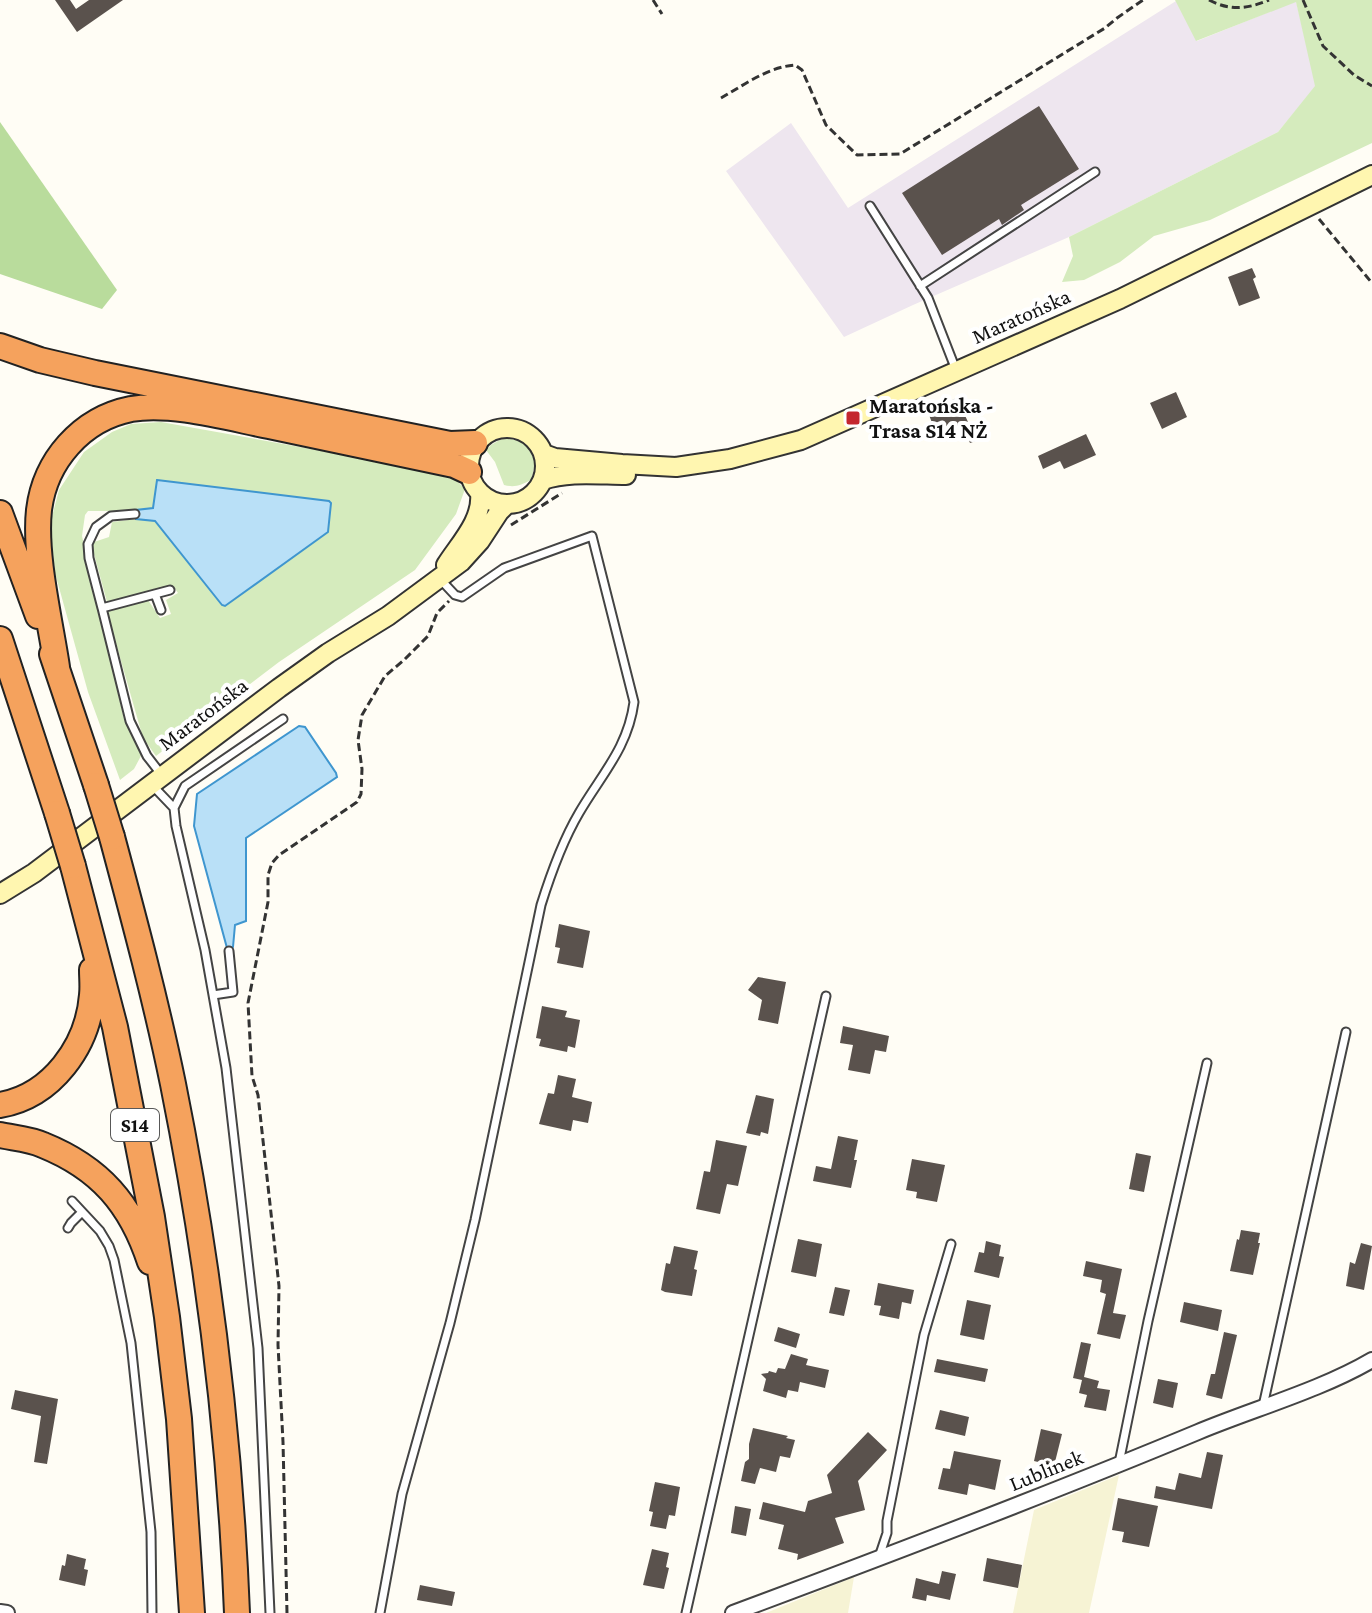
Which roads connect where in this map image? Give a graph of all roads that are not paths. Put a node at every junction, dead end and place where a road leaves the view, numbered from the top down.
1 (1095, 172) dead end
2 (1372, 175) edge
3 (870, 206) dead end
4 (920, 286) junction
5 (0, 346) edge
6 (956, 371) junction
7 (475, 443) junction
8 (544, 454) junction
9 (676, 467) junction
10 (543, 480) junction
11 (474, 482) junction
12 (507, 504) junction
13 (0, 513) edge
14 (135, 514) dead end
15 (439, 578) junction
16 (170, 590) dead end
17 (155, 594) junction
18 (102, 608) junction
19 (161, 610) dead end
20 (0, 639) edge
21 (57, 667) junction
22 (283, 719) dead end
23 (156, 779) junction
24 (174, 808) junction
25 (0, 894) edge
26 (91, 935) junction
27 (229, 951) dead end
28 (213, 995) junction
29 (826, 996) dead end
30 (1346, 1032) dead end
31 (1207, 1063) dead end
32 (0, 1105) edge
33 (0, 1135) edge
34 (72, 1201) dead end
35 (82, 1212) junction
36 (68, 1228) dead end
37 (951, 1244) dead end
38 (167, 1317) junction
39 (1372, 1360) edge
40 (1263, 1406) junction
41 (1118, 1465) junction
42 (878, 1559) junction
43 (0, 1612) edge
44 (7, 1613) edge
45 (152, 1613) edge
46 (192, 1613) edge
47 (237, 1613) edge
48 (270, 1613) edge
49 (380, 1613) edge
50 (686, 1613) edge
51 (733, 1613) edge

1 - 4 lane
2 - 6 main road, Maratońska
3 - 4 lane
4 - 6 lane
5 - 7 highway
6 - 9 main road, Maratońska
7 - 8 main road
7 - 11 main road
8 - 9 main road, Maratońska
8 - 10 main road
9 - 10 main road, Maratońska
10 - 12 main road
11 - 12 main road
11 - 15 main road, Maratońska
11 - 21 highway
12 - 15 main road, Maratońska
13 - 21 highway, S14
14 - 18 lane
15 - 23 main road, Maratońska
15 - 49 lane
16 - 17 lane
17 - 18 lane
17 - 19 lane
18 - 23 lane
20 - 26 highway, S14, bridge
21 - 47 highway, S14, bridge
22 - 24 lane
23 - 24 lane
23 - 25 main road, Maratońska
24 - 28 lane
26 - 32 highway
26 - 38 highway, S14
27 - 28 lane
28 - 48 lane
29 - 50 lane
30 - 40 lane
31 - 41 lane
33 - 38 highway
34 - 35 lane
35 - 36 lane
35 - 45 lane
37 - 42 lane
38 - 46 highway, S14
39 - 40 street, Lublinek
40 - 41 street, Lublinek
41 - 42 street, Lublinek
42 - 51 street, Lublinek
43 - 44 street

